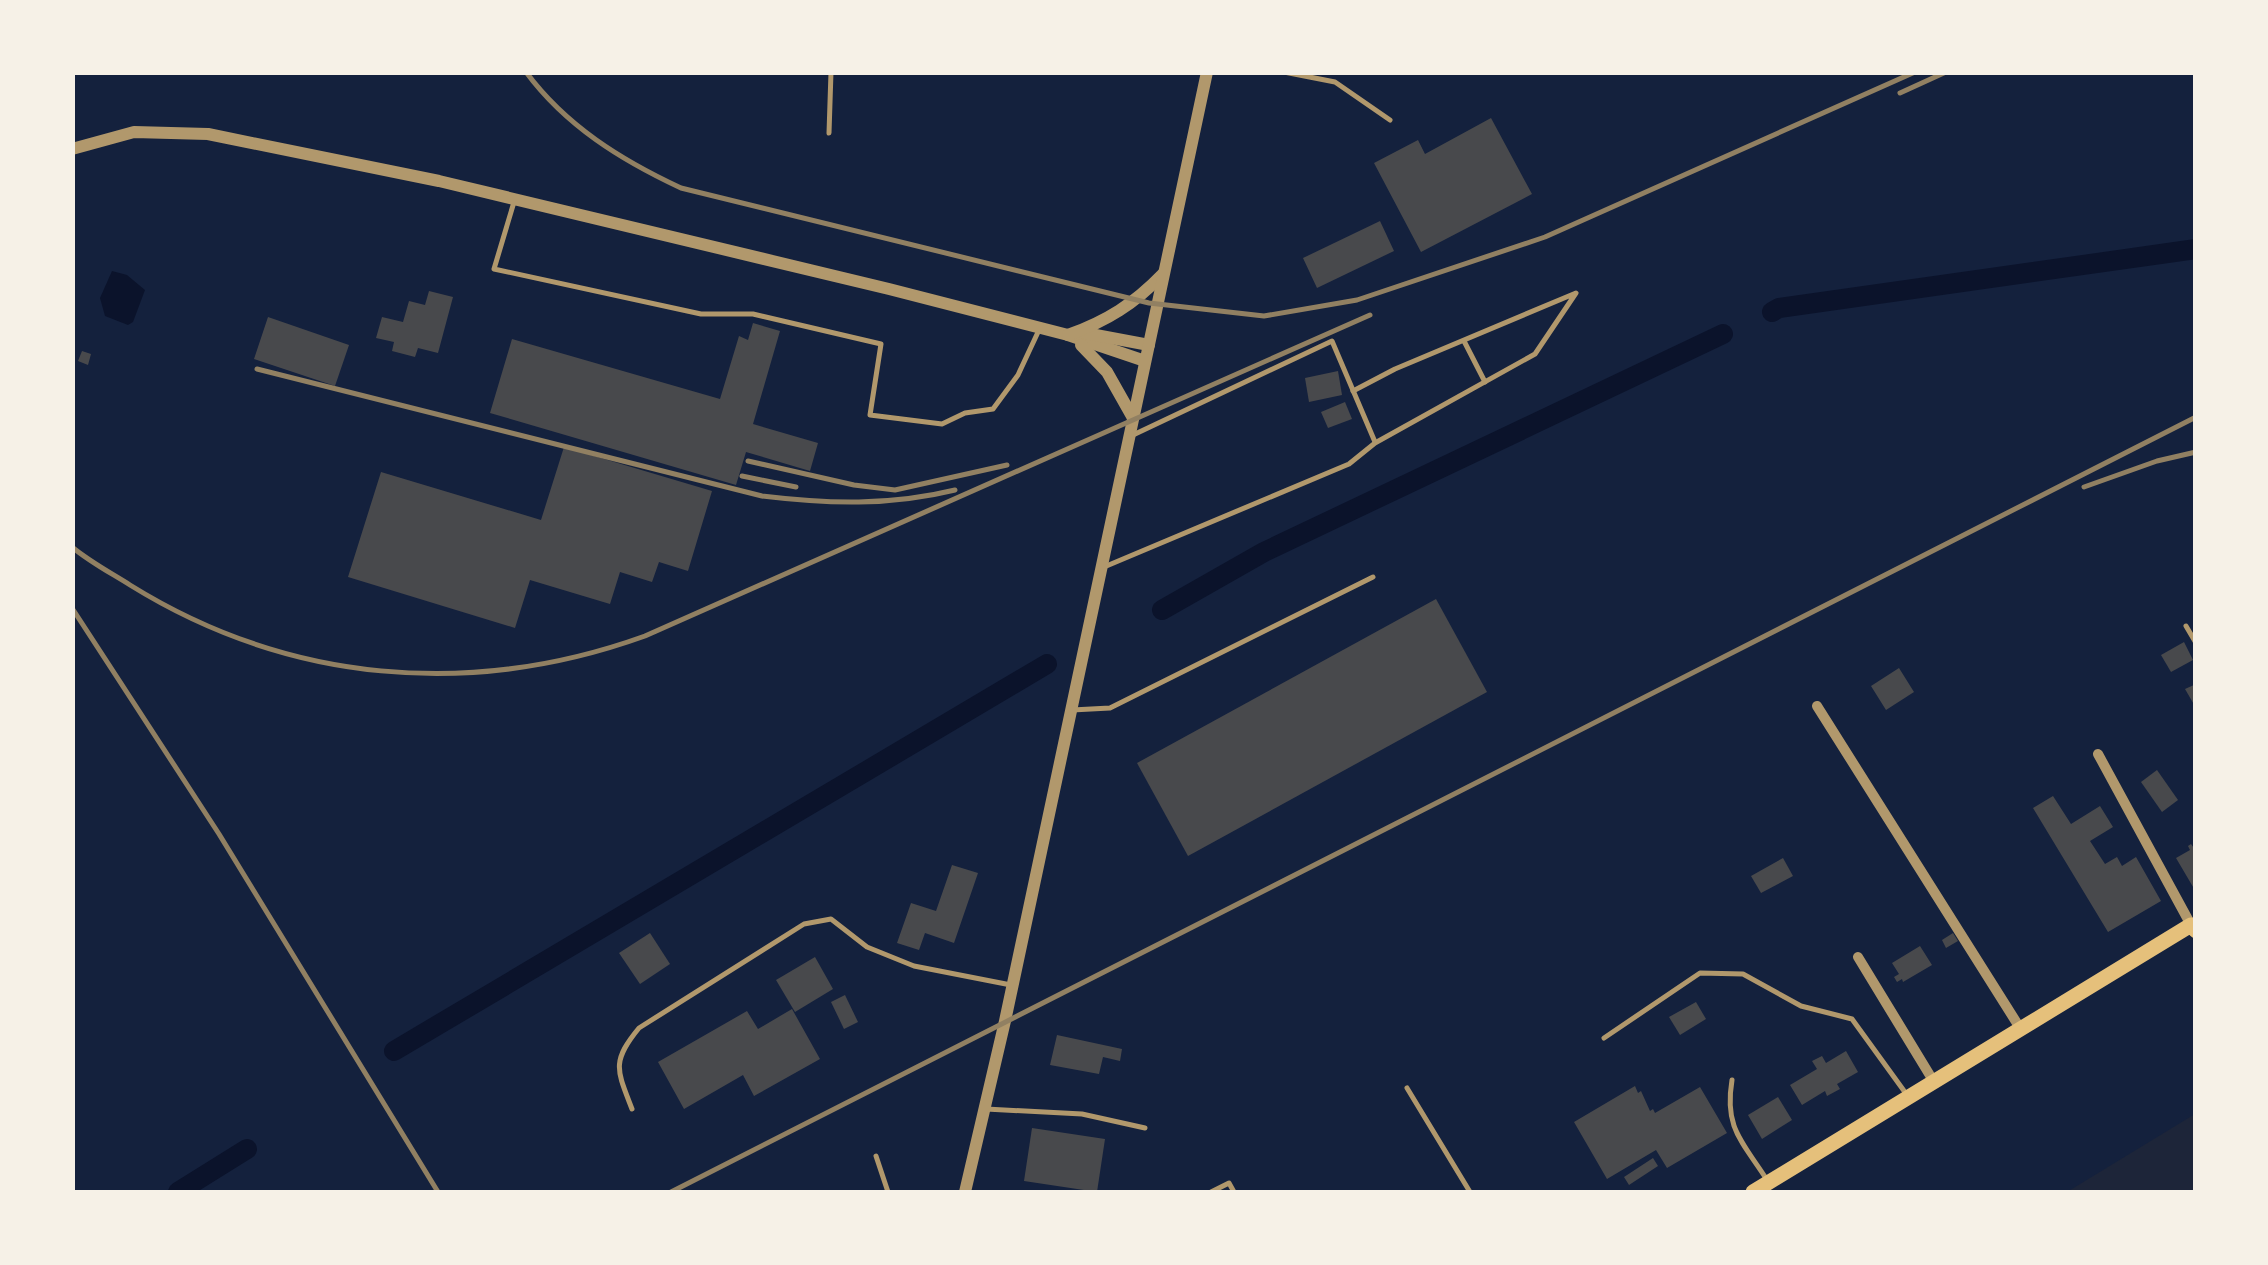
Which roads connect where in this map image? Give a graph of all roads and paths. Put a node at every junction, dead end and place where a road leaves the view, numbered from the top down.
1 (831, 72) edge
2 (1208, 72) edge
3 (1284, 72) edge
4 (1390, 120) dead end
5 (828, 134) dead end
6 (72, 149) edge
7 (515, 200) junction
8 (1165, 272) junction
9 (1040, 328) junction
10 (1068, 334) junction
11 (1464, 340) junction
12 (1149, 345) junction
13 (1145, 361) junction
14 (1485, 382) junction
15 (1353, 391) junction
16 (1134, 420) junction
17 (1130, 436) junction
18 (1375, 444) junction
19 (1102, 568) junction
20 (1373, 576) dead end
21 (2186, 626) dead end
22 (2196, 643) edge
23 (1817, 706) dead end
24 (1069, 711) junction
25 (2098, 754) dead end
26 (2194, 926) edge
27 (1858, 958) dead end
28 (1011, 985) junction
29 (2020, 1028) junction
30 (1604, 1038) dead end
31 (1732, 1080) dead end
32 (1934, 1082) junction
33 (1408, 1088) dead end
34 (1908, 1098) junction
35 (632, 1109) dead end
36 (982, 1109) junction
37 (1145, 1128) dead end
38 (876, 1156) dead end
39 (1769, 1183) junction
40 (888, 1192) edge
41 (965, 1192) edge
42 (1210, 1192) edge
43 (1234, 1192) edge
44 (1470, 1192) edge
45 (1753, 1192) edge

1 - 5 lane
2 - 8 street
3 - 4 lane
6 - 7 street
7 - 9 street
7 - 9 lane
8 - 10 street
8 - 12 street
9 - 10 street
10 - 12 street
10 - 13 street
10 - 16 street
11 - 14 lane
11 - 14 lane
11 - 15 lane
12 - 13 street
13 - 16 street
14 - 18 lane
15 - 17 lane
15 - 18 lane
16 - 17 street
17 - 19 street
18 - 19 lane
19 - 24 street
20 - 24 lane
21 - 22 lane
23 - 29 street
24 - 28 street
25 - 26 street
26 - 29 main road
27 - 32 street
28 - 35 lane
28 - 36 street
29 - 32 main road
30 - 34 lane
31 - 39 lane
32 - 34 main road
33 - 44 lane
34 - 39 main road
36 - 37 lane
36 - 41 street
38 - 40 lane
39 - 45 main road
42 - 43 lane

